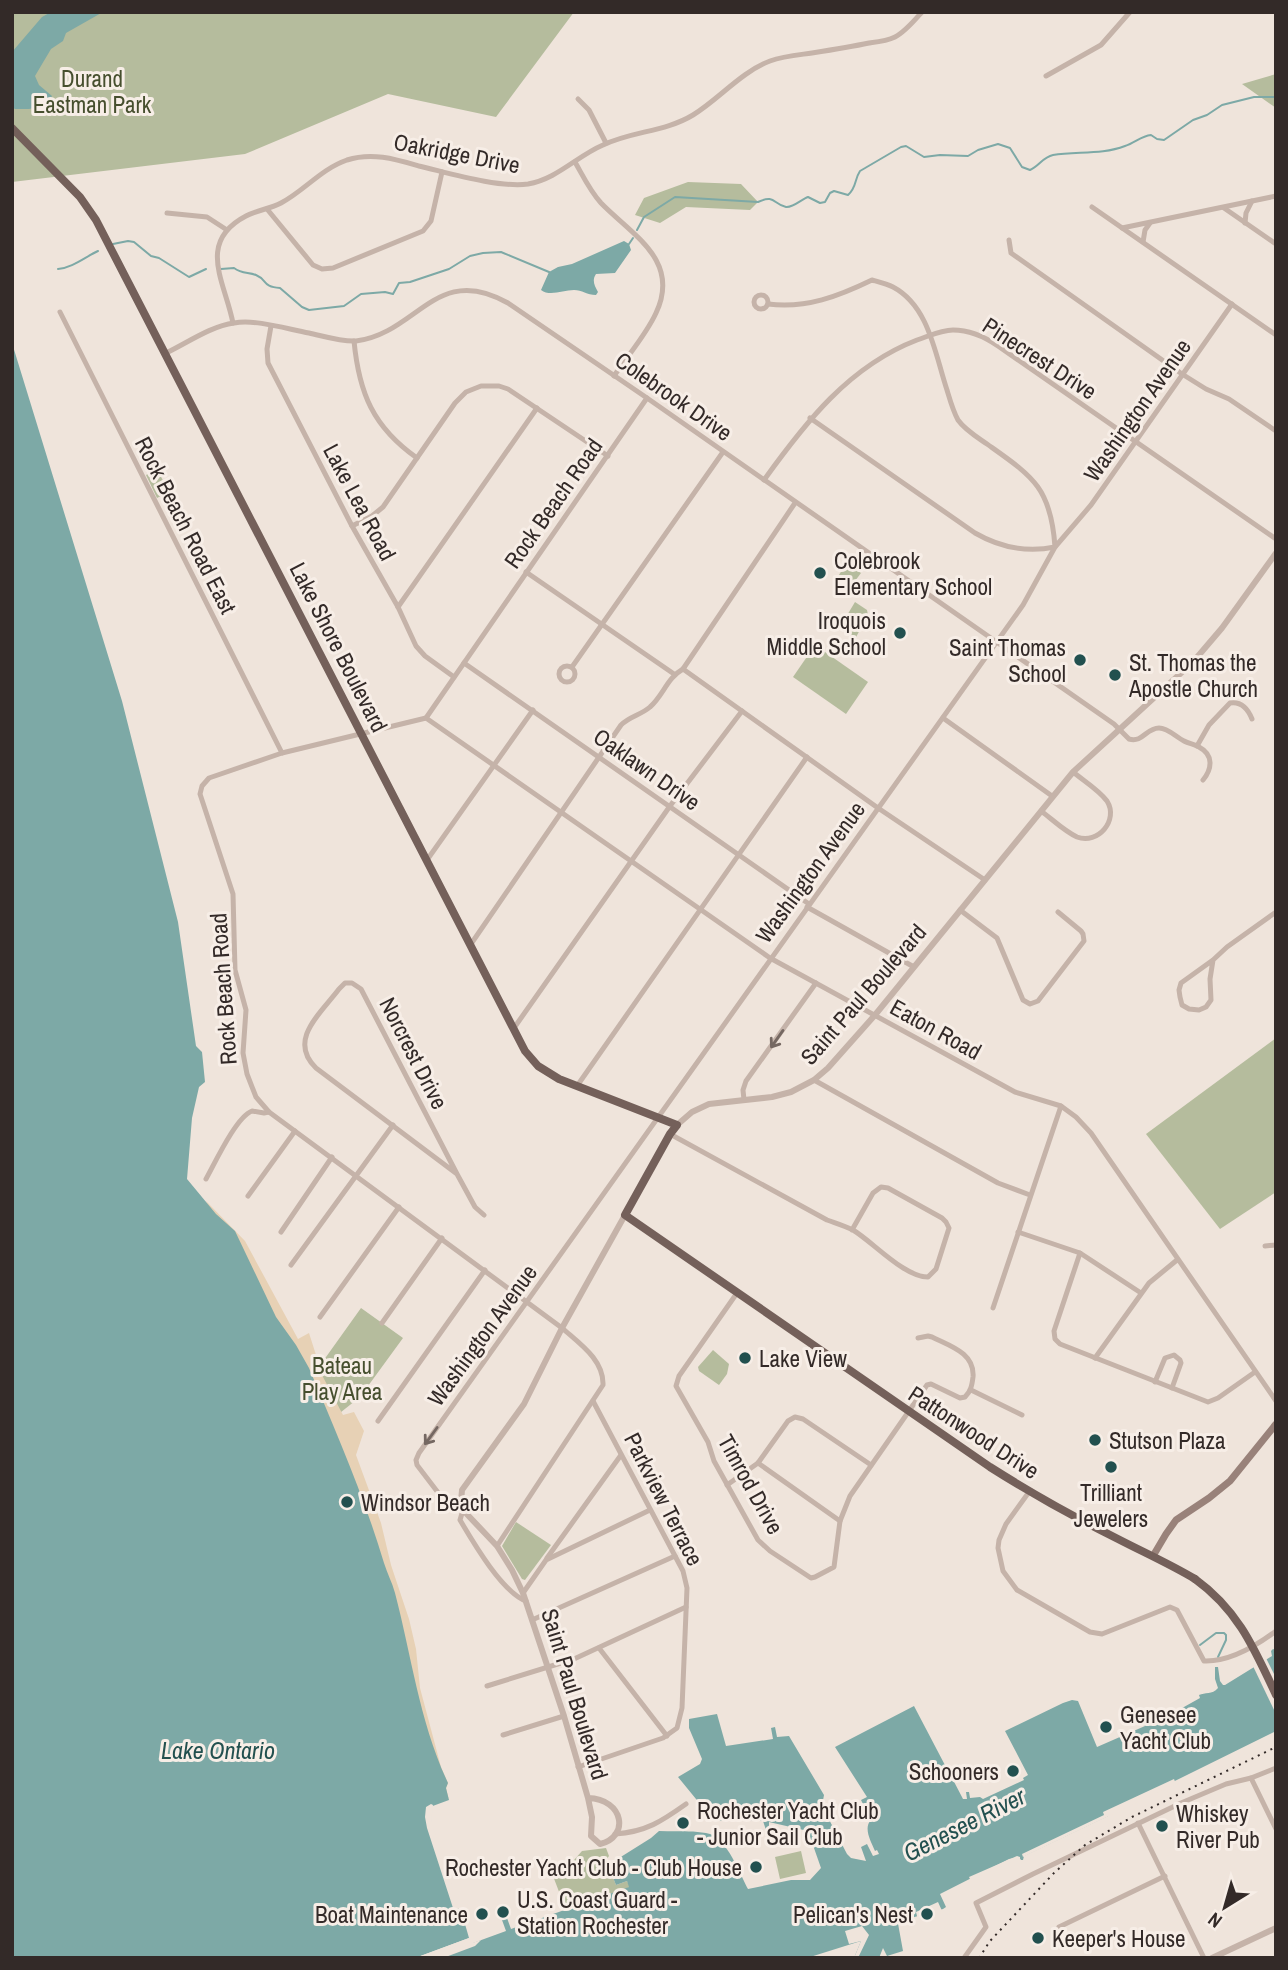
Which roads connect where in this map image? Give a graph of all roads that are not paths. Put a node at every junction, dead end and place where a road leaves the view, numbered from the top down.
1 (910, 12) edge
2 (922, 12) edge
3 (1130, 12) edge
4 (917, 18) junction
5 (1046, 76) dead end
6 (578, 99) dead end
7 (12, 128) edge
8 (606, 143) junction
9 (575, 162) junction
10 (442, 172) junction
11 (1276, 196) edge
12 (1252, 201) junction
13 (1093, 207) dead end
14 (1223, 207) junction
15 (267, 209) junction
16 (167, 213) dead end
17 (1150, 222) junction
18 (1245, 223) junction
19 (1122, 228) junction
20 (227, 230) junction
21 (1009, 240) dead end
22 (1143, 242) junction
23 (1276, 244) edge
24 (768, 304) dead end
25 (1232, 304) junction
26 (60, 312) dead end
27 (233, 323) junction
28 (271, 327) junction
29 (930, 335) junction
30 (1276, 335) edge
31 (355, 341) junction
32 (166, 353) junction
33 (1182, 374) junction
34 (614, 376) junction
35 (647, 398) junction
36 (537, 408) junction
37 (810, 418) junction
38 (1276, 431) edge
39 (1136, 442) junction
40 (723, 452) junction
41 (608, 456) junction
42 (417, 458) junction
43 (764, 480) junction
44 (795, 503) junction
45 (352, 526) junction
46 (1276, 540) edge
47 (1055, 547) junction
48 (1276, 553) edge
49 (526, 572) junction
50 (398, 607) junction
51 (601, 624) junction
52 (996, 642) junction
53 (464, 663) junction
54 (572, 667) dead end
55 (683, 669) junction
56 (674, 674) junction
57 (454, 677) junction
58 (533, 710) junction
59 (742, 710) junction
60 (426, 718) junction
61 (943, 718) junction
62 (1252, 719) dead end
63 (1119, 729) junction
64 (361, 733) junction
65 (1198, 746) junction
66 (282, 753) junction
67 (601, 757) junction
68 (807, 757) junction
69 (494, 766) junction
70 (1073, 772) junction
71 (1203, 780) dead end
72 (1052, 796) junction
73 (670, 806) junction
74 (878, 808) junction
75 (1041, 811) junction
76 (562, 813) junction
77 (738, 855) junction
78 (427, 860) junction
79 (631, 861) junction
80 (985, 880) junction
81 (808, 906) junction
82 (700, 909) junction
83 (960, 910) junction
84 (1058, 912) dead end
85 (1276, 912) edge
86 (471, 944) junction
87 (770, 958) junction
88 (1213, 960) junction
89 (914, 967) junction
90 (816, 983) junction
91 (875, 1015) junction
92 (514, 1028) junction
93 (814, 1080) junction
94 (577, 1086) junction
95 (744, 1100) junction
96 (1061, 1106) junction
97 (269, 1111) junction
98 (658, 1117) junction
99 (393, 1125) junction
100 (677, 1125) junction
101 (295, 1131) junction
102 (670, 1134) junction
103 (332, 1157) junction
104 (457, 1174) junction
105 (356, 1175) junction
106 (206, 1180) dead end
107 (1030, 1195) junction
108 (248, 1196) dead end
109 (399, 1207) junction
110 (484, 1215) dead end
111 (625, 1215) junction
112 (852, 1230) junction
113 (282, 1232) dead end
114 (1018, 1232) junction
115 (442, 1238) junction
116 (1276, 1245) edge
117 (1265, 1246) dead end
118 (1080, 1253) junction
119 (1177, 1260) junction
120 (291, 1265) dead end
121 (485, 1270) junction
122 (737, 1293) junction
123 (1141, 1293) junction
124 (528, 1301) junction
125 (993, 1308) dead end
126 (320, 1317) dead end
127 (382, 1323) dead end
128 (562, 1328) junction
129 (918, 1338) dead end
130 (1095, 1358) junction
131 (1255, 1372) junction
132 (1155, 1382) junction
133 (1172, 1388) junction
134 (971, 1390) junction
135 (593, 1401) junction
136 (1276, 1401) edge
137 (908, 1412) junction
138 (1022, 1415) dead end
139 (379, 1421) dead end
140 (1276, 1424) edge
141 (621, 1455) junction
142 (758, 1463) junction
143 (871, 1465) junction
144 (727, 1485) junction
145 (1029, 1492) junction
146 (462, 1506) junction
147 (650, 1510) junction
148 (840, 1521) junction
149 (497, 1546) junction
150 (675, 1556) junction
151 (1153, 1556) junction
152 (546, 1560) junction
153 (523, 1593) junction
154 (526, 1601) junction
155 (686, 1607) junction
156 (532, 1620) junction
157 (1276, 1631) edge
158 (599, 1648) junction
159 (548, 1668) junction
160 (487, 1686) dead end
161 (1276, 1695) edge
162 (564, 1716) junction
163 (503, 1735) dead end
164 (667, 1736) junction
165 (578, 1767) junction
166 (1276, 1768) edge
167 (1251, 1778) junction
168 (588, 1798) junction
169 (686, 1804) dead end
170 (1138, 1823) junction
171 (1276, 1829) edge
172 (615, 1834) junction
173 (1165, 1877) junction
174 (1059, 1927) dead end
175 (1276, 1928) edge
176 (964, 1958) edge
177 (1204, 1958) edge
178 (1212, 1958) edge

1 - 4 street
2 - 4 street, Oakridge Drive
3 - 5 street
4 - 8 street, Oakridge Drive
6 - 8 street
7 - 32 main road, Lake Shore Boulevard
8 - 9 street, Oakridge Drive
9 - 10 street, Oakridge Drive
9 - 34 street
10 - 15 street, Oakridge Drive
10 - 15 street
11 - 12 street
12 - 14 street
12 - 18 street
13 - 19 street
14 - 17 street
14 - 18 street
15 - 20 street, Oakridge Drive
16 - 20 street
17 - 19 street
17 - 22 street
18 - 23 street
19 - 22 street
20 - 27 street
21 - 33 street
22 - 25 street
24 - 29 street
25 - 30 street
25 - 33 street, Washington Avenue
26 - 66 street, Rock Beach Road East
27 - 28 street, Colebrook Drive
27 - 32 street, Colebrook Drive
28 - 31 street, Colebrook Drive
28 - 45 street, Lake Lea Road
29 - 37 street, Pinecrest Drive
29 - 39 street, Pinecrest Drive
29 - 47 street
31 - 34 street, Colebrook Drive
31 - 42 street
32 - 64 main road, Lake Shore Boulevard
33 - 38 street
33 - 39 street, Washington Avenue
34 - 35 street, Colebrook Drive
35 - 40 street, Colebrook Drive
35 - 41 street, Rock Beach Road
36 - 41 street
36 - 42 street
36 - 50 street
37 - 43 street, Pinecrest Drive
37 - 47 street
39 - 46 street, Pinecrest Drive
39 - 47 street, Washington Avenue
40 - 43 street, Colebrook Drive
40 - 51 street
41 - 49 street, Rock Beach Road
42 - 45 street
43 - 44 street, Colebrook Drive
44 - 52 street, Colebrook Drive
44 - 55 street
45 - 50 street, Lake Lea Road
47 - 52 street, Washington Avenue
48 - 63 street, Saint Paul Boulevard
49 - 51 street
49 - 53 street, Rock Beach Road
50 - 57 street, Lake Lea Road
51 - 54 street
51 - 56 street
52 - 61 street, Washington Avenue
52 - 63 street, Colebrook Drive
53 - 57 street, Rock Beach Road
53 - 58 street, Oaklawn Drive
55 - 56 street
55 - 59 street
56 - 67 street
57 - 60 street, Rock Beach Road
58 - 67 street, Oaklawn Drive
58 - 69 street
59 - 68 street
59 - 73 street
60 - 64 street, Rock Beach Road
60 - 69 street, Eaton Road
61 - 72 street
61 - 74 street, Washington Avenue
62 - 65 street
63 - 65 street
63 - 70 street, Saint Paul Boulevard
64 - 66 street, Rock Beach Road
64 - 78 main road, Lake Shore Boulevard
65 - 71 street
66 - 97 street, Rock Beach Road
67 - 73 street, Oaklawn Drive
67 - 76 street
68 - 74 street
68 - 77 street
69 - 76 street, Eaton Road
69 - 78 street
70 - 72 street, Saint Paul Boulevard
70 - 75 street
72 - 75 street, Saint Paul Boulevard
73 - 77 street, Oaklawn Drive
73 - 79 street
74 - 80 street
74 - 81 street, Washington Avenue
75 - 80 street, Saint Paul Boulevard
76 - 79 street, Eaton Road
76 - 86 street
77 - 81 street, Oaklawn Drive
77 - 82 street
78 - 86 main road, Lake Shore Boulevard
79 - 82 street, Eaton Road
79 - 92 street
80 - 83 street, Saint Paul Boulevard
81 - 87 street, Washington Avenue
81 - 89 street, Oaklawn Drive
82 - 87 street, Eaton Road
82 - 94 street
83 - 84 street
83 - 89 street, Saint Paul Boulevard
85 - 88 street
86 - 92 main road, Lake Shore Boulevard
87 - 90 street, Eaton Road
87 - 98 street, Washington Avenue
88 - 88 street
89 - 91 street, Saint Paul Boulevard
90 - 91 street, Eaton Road
90 -> 95 street
91 - 93 street, Saint Paul Boulevard
91 - 96 street, Eaton Road
92 - 94 main road, Lake Shore Boulevard
93 - 95 street, Saint Paul Boulevard
93 - 107 street
94 - 98 main road, Lake Shore Boulevard
95 - 100 street, Saint Paul Boulevard
96 - 107 street
96 - 119 street, Eaton Road
97 - 101 street, Rock Beach Road
97 - 106 street
98 - 100 main road, Lake Shore Boulevard
98 - 124 street, Washington Avenue
99 - 104 street, Norcrest Drive
99 - 104 street, Norcrest Drive
99 - 105 street
100 - 102 main road, Saint Paul Boulevard
101 - 103 street, Rock Beach Road
101 - 108 street
102 - 111 main road, Saint Paul Boulevard
102 - 112 street
103 - 105 street, Rock Beach Road
103 - 113 street
104 - 110 street, Norcrest Drive
105 - 109 street, Rock Beach Road
105 - 120 street
107 - 114 street
109 - 115 street, Rock Beach Road
109 - 126 street
111 - 122 main road, Pattonwood Drive
111 - 128 street, Saint Paul Boulevard
112 - 112 street
114 - 118 street
114 - 125 street
115 - 121 street, Rock Beach Road
115 - 127 street
116 - 117 street
118 - 123 street
118 - 130 street
119 - 123 street
119 - 131 street, Eaton Road
121 - 124 street, Rock Beach Road
121 - 139 street
122 - 137 main road, Pattonwood Drive
122 - 144 street, Timrod Drive
123 - 130 street
124 - 128 street, Rock Beach Road
124 -> 146 street, Washington Avenue
128 - 135 street
128 - 146 street, Saint Paul Boulevard
129 - 134 street
130 - 132 street
131 - 133 street
131 - 136 street, Eaton Road
132 - 133 street
132 - 133 street
134 - 137 street, Timrod Drive
134 - 138 street
135 - 141 street, Parkview Terrace
135 - 149 street
137 - 143 street, Timrod Drive
137 - 145 main road, Pattonwood Drive
140 - 151 main road
141 - 147 street, Parkview Terrace
141 - 152 street
142 - 143 street
142 - 144 street
142 - 148 street
143 - 148 street, Timrod Drive
144 - 148 street, Timrod Drive
145 - 151 main road, Pattonwood Drive
145 - 157 street
146 - 149 street, Saint Paul Boulevard
146 - 154 street, Saint Paul Boulevard
147 - 150 street, Parkview Terrace
147 - 152 street
149 - 153 street, Saint Paul Boulevard
150 - 155 street, Parkview Terrace
150 - 156 street
151 - 161 main road, Pattonwood Drive, bridge
152 - 153 street
153 - 154 street, Saint Paul Boulevard
154 - 156 street, Saint Paul Boulevard
155 - 158 street
155 - 164 street, Parkview Terrace
156 - 159 street, Saint Paul Boulevard
158 - 159 street
158 - 164 street
159 - 160 street
159 - 162 street, Saint Paul Boulevard
162 - 163 street
162 - 165 street, Saint Paul Boulevard
164 - 165 street
165 - 168 street, Saint Paul Boulevard
166 - 167 street
167 - 170 street
167 - 171 street
168 - 172 street, Saint Paul Boulevard
168 - 172 street, Saint Paul Boulevard
169 - 172 street
170 - 173 street
170 - 176 street
173 - 174 street
173 - 177 street
175 - 178 street

